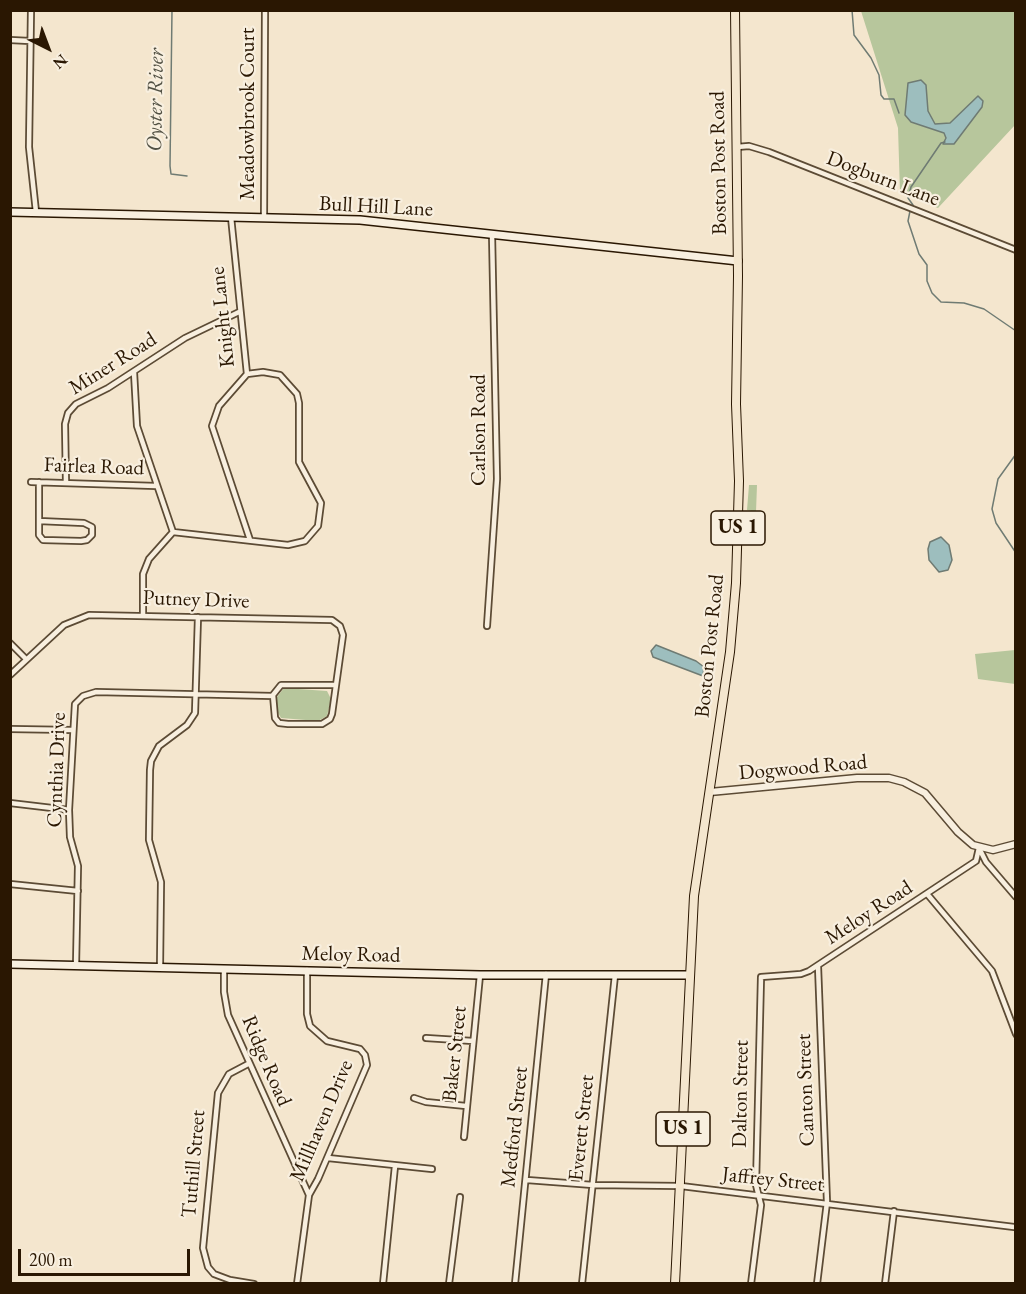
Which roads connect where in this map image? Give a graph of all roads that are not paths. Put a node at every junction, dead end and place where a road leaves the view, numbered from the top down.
1 (31, 10) edge
2 (265, 10) edge
3 (735, 10) edge
4 (10, 40) edge
5 (30, 41) junction
6 (737, 147) junction
7 (10, 212) edge
8 (36, 212) junction
9 (231, 217) junction
10 (264, 219) junction
11 (492, 234) junction
12 (1016, 250) edge
13 (738, 261) junction
14 (239, 312) junction
15 (134, 372) junction
16 (247, 374) junction
17 (31, 482) dead end
18 (39, 482) junction
19 (66, 483) junction
20 (156, 486) junction
21 (39, 521) junction
22 (173, 532) junction
23 (250, 540) junction
24 (143, 614) junction
25 (198, 617) junction
26 (487, 626) dead end
27 (10, 643) edge
28 (26, 659) junction
29 (10, 675) edge
30 (336, 685) junction
31 (196, 693) junction
32 (273, 696) junction
33 (10, 729) edge
34 (72, 730) junction
35 (710, 792) junction
36 (10, 803) edge
37 (69, 810) junction
38 (1016, 844) edge
39 (979, 848) junction
40 (10, 884) edge
41 (78, 891) junction
42 (928, 895) junction
43 (1016, 897) edge
44 (10, 964) edge
45 (818, 966) junction
46 (76, 967) junction
47 (160, 967) junction
48 (224, 969) junction
49 (307, 970) junction
50 (480, 975) junction
51 (546, 975) junction
52 (615, 975) junction
53 (690, 975) junction
54 (761, 976) joint
55 (1016, 1034) edge
56 (426, 1038) dead end
57 (473, 1041) junction
58 (248, 1064) junction
59 (414, 1098) dead end
60 (466, 1106) junction
61 (464, 1137) dead end
62 (328, 1158) junction
63 (395, 1166) junction
64 (432, 1169) dead end
65 (527, 1180) junction
66 (593, 1185) junction
67 (681, 1186) junction
68 (759, 1194) junction
69 (309, 1195) junction
70 (460, 1197) dead end
71 (827, 1202) junction
72 (894, 1210) junction
73 (1014, 1227) dead end
74 (254, 1284) edge
75 (297, 1284) edge
76 (383, 1284) edge
77 (449, 1284) edge
78 (515, 1284) edge
79 (582, 1284) edge
80 (675, 1284) edge
81 (751, 1284) edge
82 (817, 1284) edge
83 (885, 1284) edge

1 - 5 street
2 - 10 street, Meadowbrook Court
3 - 6 main road, Boston Post Road / US 1
4 - 5 street
5 - 8 street
6 - 12 street, Dogburn Lane
6 - 13 main road, Boston Post Road / US 1
7 - 8 main road, Bull Hill Lane
8 - 9 main road, Bull Hill Lane
9 - 10 main road, Bull Hill Lane
9 - 14 street, Knight Lane
10 - 11 main road, Bull Hill Lane
11 - 13 main road, Bull Hill Lane
11 - 26 street, Carlson Road
13 - 35 main road, Boston Post Road / US 1
14 - 15 street, Miner Road
14 - 16 street, Knight Lane
15 - 19 street, Miner Road
15 - 20 street
16 - 23 street, Knight Lane
16 - 23 street
17 - 18 street, Fairlea Road
18 - 19 street, Fairlea Road
18 - 21 street
19 - 20 street, Fairlea Road
20 - 22 street
21 - 21 street
22 - 23 street
22 - 24 street
24 - 25 street, Putney Drive
24 - 28 street, Putney Drive
25 - 30 street, Putney Drive
25 - 31 street
27 - 28 street
28 - 29 street, Putney Drive
30 - 32 street
30 - 32 street
31 - 32 street, Cynthia Drive
31 - 34 street, Cynthia Drive
31 - 47 street
33 - 34 street
34 - 37 street, Cynthia Drive
35 - 39 street, Dogwood Road
35 - 53 main road, Boston Post Road / US 1
36 - 37 street
37 - 41 street, Cynthia Drive
38 - 39 street
39 - 42 street, Meloy Road
39 - 43 street
40 - 41 street
41 - 46 street, Cynthia Drive
42 - 45 street, Meloy Road
42 - 55 street
44 - 46 main road, Meloy Road
45 - 54 street, Meloy Road
45 - 71 street, Canton Street
46 - 47 main road, Meloy Road
47 - 48 main road, Meloy Road
48 - 49 main road, Meloy Road
48 - 58 street, Ridge Road
49 - 50 main road, Meloy Road
49 - 62 street, Millhaven Drive
50 - 51 main road, Meloy Road
50 - 57 street, Baker Street
51 - 52 main road, Meloy Road
51 - 65 street, Medford Street
52 - 53 main road, Meloy Road
52 - 66 street, Everett Street
53 - 67 main road, Boston Post Road / US 1
54 - 68 street, Dalton Street
56 - 57 street
57 - 60 street, Baker Street
58 - 69 street, Ridge Road
58 - 74 street, Tuthill Street
59 - 60 street
60 - 61 street, Baker Street
62 - 63 street
62 - 69 street, Millhaven Drive
63 - 64 street
63 - 76 street
65 - 66 street, Jaffrey Street
65 - 78 street, Medford Street
66 - 67 street, Jaffrey Street
66 - 79 street, Everett Street
67 - 68 street, Jaffrey Street
67 - 80 main road, Boston Post Road / US 1
68 - 71 street, Jaffrey Street
68 - 81 street, Dalton Street
69 - 75 street, Millhaven Drive
70 - 77 street
71 - 72 street, Jaffrey Street
71 - 82 street, Canton Street
72 - 73 street, Jaffrey Street
72 - 83 street

